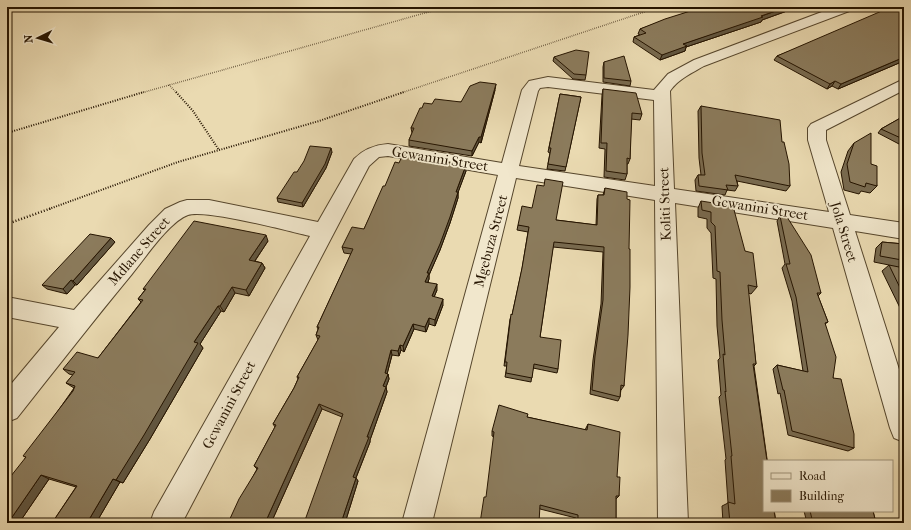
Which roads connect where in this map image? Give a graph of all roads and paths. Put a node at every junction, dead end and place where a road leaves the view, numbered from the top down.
1 (446, 7) edge
2 (659, 7) edge
3 (847, 7) edge
4 (904, 84) edge
5 (169, 85) junction
6 (662, 96) junction
7 (7, 133) edge
8 (219, 150) junction
9 (510, 170) junction
10 (666, 194) junction
11 (841, 221) junction
12 (7, 224) edge
13 (324, 231) junction
14 (904, 231) edge
15 (7, 307) edge
16 (79, 321) junction
17 (7, 409) edge
18 (904, 428) edge
19 (165, 523) edge
20 (417, 523) edge
21 (673, 523) edge

1 - 5 path
2 - 8 path
3 - 6 street
4 - 11 street, Jola Street
5 - 7 path
5 - 8 path
6 - 9 street, Mgebuza Street
6 - 10 street, Koliti Street
8 - 12 path
9 - 10 street, Gcwanini Street
9 - 13 street, Gcwanini Street
9 - 20 street, Mgebuza Street
10 - 11 street, Gcwanini Street
10 - 21 street, Koliti Street
11 - 14 street, Gcwanini Street
11 - 18 street, Jola Street
13 - 16 street, Mdlane Street
13 - 19 street, Gcwanini Street
15 - 16 street
16 - 17 street, Mdlane Street

